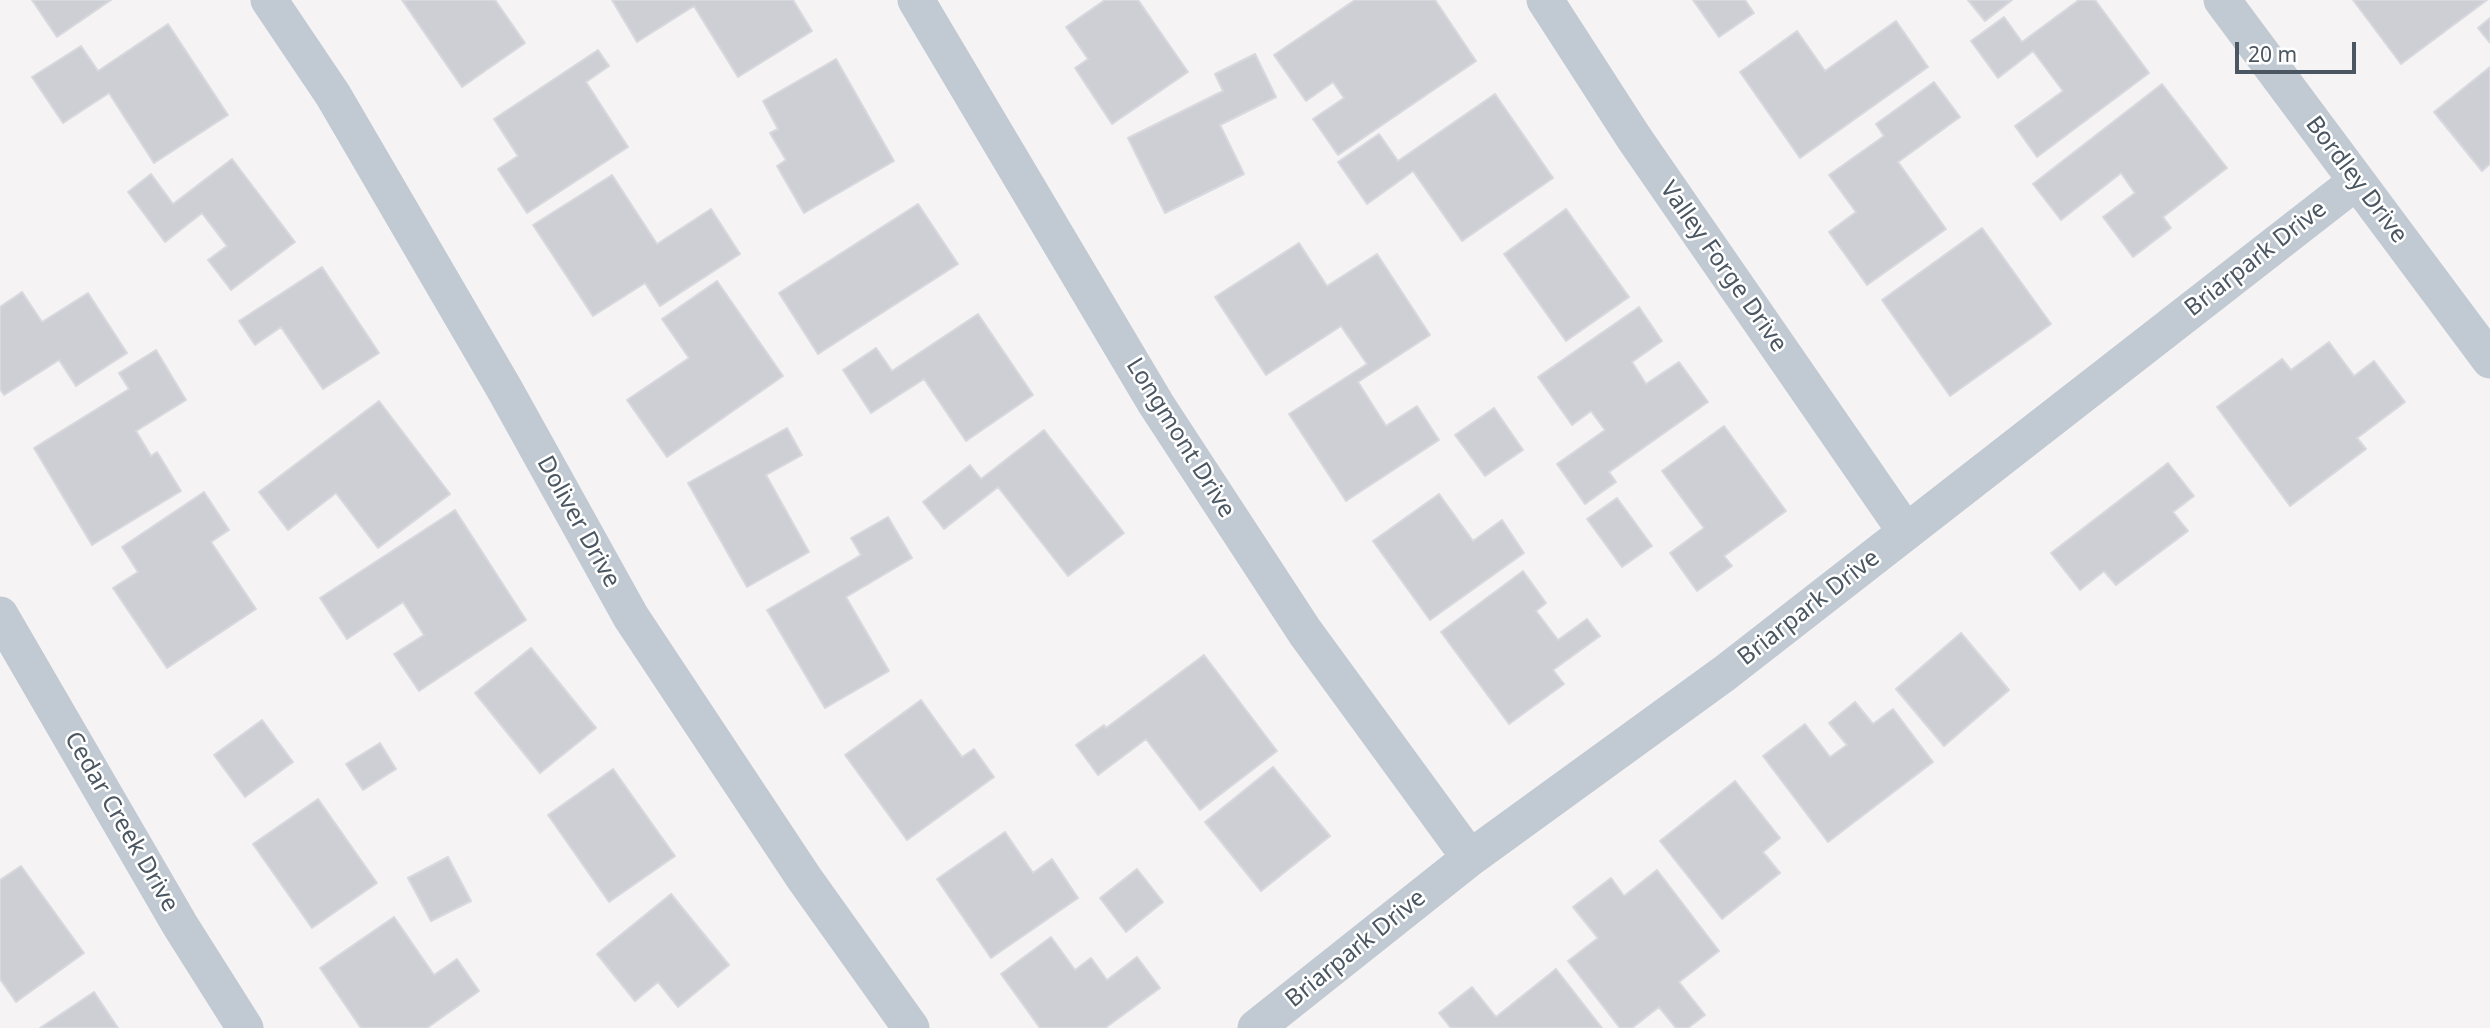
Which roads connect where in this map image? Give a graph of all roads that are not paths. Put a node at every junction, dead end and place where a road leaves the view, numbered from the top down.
1 (269, 0) edge
2 (916, 0) edge
3 (1545, 0) edge
4 (2222, 0) edge
5 (2357, 181) junction
6 (2490, 360) edge
7 (1906, 532) junction
8 (0, 615) edge
9 (1470, 858) junction
10 (245, 1028) edge
11 (911, 1028) edge
12 (1256, 1028) edge

1 - 11 street, Doliver Drive
2 - 9 street, Longmont Drive
3 - 7 street, Valley Forge Drive
4 - 5 street, Bordley Drive
5 - 6 street, Bordley Drive
5 - 7 street, Briarpark Drive
7 - 9 street, Briarpark Drive
8 - 10 street, Cedar Creek Drive
9 - 12 street, Briarpark Drive

